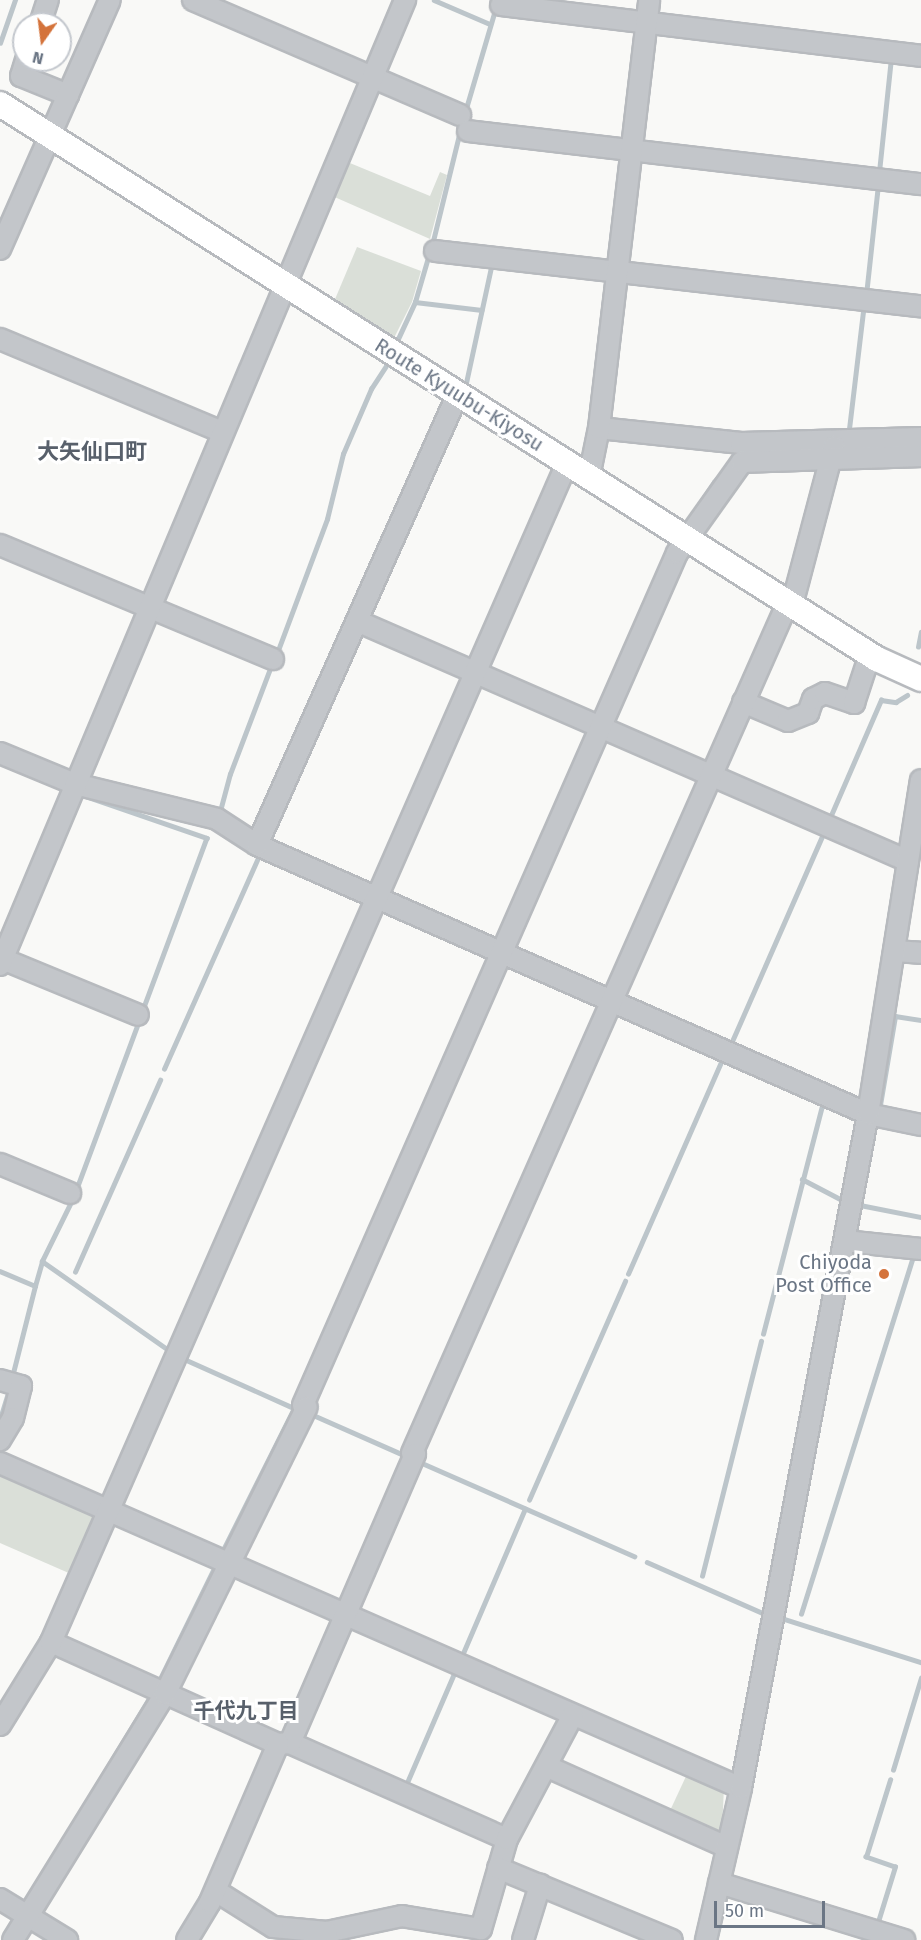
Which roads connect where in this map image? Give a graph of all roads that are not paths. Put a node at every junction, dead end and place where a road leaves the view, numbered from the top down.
1 (110, 0) edge
2 (194, 0) edge
3 (405, 0) edge
4 (649, 0) edge
5 (501, 5) dead end
6 (647, 23) junction
7 (921, 56) edge
8 (22, 72) edge
9 (372, 77) junction
10 (68, 95) junction
11 (0, 104) edge
12 (50, 136) junction
13 (632, 150) junction
14 (921, 184) edge
15 (0, 249) edge
16 (435, 251) dead end
17 (618, 272) junction
18 (284, 284) junction
19 (921, 306) edge
20 (0, 339) edge
21 (458, 394) junction
22 (600, 428) junction
23 (222, 432) junction
24 (921, 438) edge
25 (834, 449) junction
26 (921, 456) edge
27 (567, 463) junction
28 (590, 477) junction
29 (687, 538) junction
30 (0, 545) edge
31 (790, 604) junction
32 (149, 608) junction
33 (357, 621) junction
34 (870, 654) junction
35 (273, 659) dead end
36 (475, 672) junction
37 (921, 680) edge
38 (743, 702) junction
39 (596, 726) junction
40 (0, 753) edge
41 (710, 776) junction
42 (921, 780) edge
43 (75, 784) junction
44 (257, 844) junction
45 (913, 853) edge
46 (376, 897) junction
47 (498, 951) junction
48 (894, 951) junction
49 (921, 953) edge
50 (1, 960) edge
51 (611, 1001) junction
52 (138, 1015) dead end
53 (868, 1114) junction
54 (921, 1125) edge
55 (0, 1164) edge
56 (70, 1193) dead end
57 (844, 1241) junction
58 (921, 1249) edge
59 (0, 1380) edge
60 (0, 1440) edge
61 (0, 1463) edge
62 (106, 1510) junction
63 (226, 1563) junction
64 (345, 1615) junction
65 (51, 1642) junction
66 (165, 1694) junction
67 (573, 1715) junction
68 (0, 1725) edge
69 (284, 1743) junction
70 (548, 1767) junction
71 (741, 1788) junction
72 (507, 1839) junction
73 (727, 1848) junction
74 (498, 1868) junction
75 (719, 1883) junction
76 (540, 1885) junction
77 (216, 1891) junction
78 (0, 1899) edge
79 (28, 1916) junction
80 (272, 1933) edge
81 (13, 1940) edge
82 (67, 1940) edge
83 (187, 1940) edge
84 (523, 1940) edge
85 (672, 1940) edge
86 (706, 1940) edge
87 (904, 1940) edge

1 - 10 street
2 - 9 street
3 - 9 street
4 - 6 street
5 - 6 street
6 - 7 street
6 - 13 street
8 - 10 street
9 - 13 street
9 - 18 street
10 - 12 street
11 - 12 main road, Route Kyuubu-Kiyosu
12 - 15 street
12 - 18 main road, Route Kyuubu-Kiyosu
13 - 14 street
13 - 17 street
16 - 17 street
17 - 19 street
17 - 22 street
18 - 21 main road, Route Kyuubu-Kiyosu
18 - 23 street
20 - 23 street
21 - 27 main road, Route Kyuubu-Kiyosu
21 - 33 street
22 - 25 street
22 - 28 street
23 - 32 street
24 - 25 street
25 - 26 street
25 - 29 street
25 - 31 street
27 - 28 main road, Route Kyuubu-Kiyosu
27 - 36 street
28 - 29 main road, Route Kyuubu-Kiyosu
29 - 31 main road, Route Kyuubu-Kiyosu
29 - 39 street
30 - 32 street
31 - 34 main road, Route Kyuubu-Kiyosu
31 - 38 street
32 - 35 street
32 - 43 street
33 - 36 street
33 - 44 street
34 - 37 main road, Route Kyuubu-Kiyosu
34 - 38 street
36 - 39 street
36 - 46 street
38 - 41 street
39 - 41 street
39 - 47 street
40 - 43 street
41 - 45 street
41 - 51 street
42 - 45 street
43 - 44 street
43 - 50 street
44 - 46 street
45 - 48 street
46 - 47 street
46 - 62 street
47 - 51 street
47 - 63 street
48 - 49 street
48 - 53 street
50 - 52 street
51 - 53 street
51 - 64 street
53 - 54 street
53 - 57 street
55 - 56 street
57 - 58 street
57 - 71 street
59 - 60 street
61 - 62 street
62 - 63 street
62 - 65 street
63 - 64 street
63 - 66 street
64 - 67 street
64 - 69 street
65 - 66 street
65 - 68 street
66 - 69 street
66 - 79 street
67 - 70 street
67 - 71 street
69 - 72 street
69 - 77 street
70 - 72 street
70 - 73 street
71 - 73 street
72 - 74 street
73 - 75 street
74 - 76 street
74 - 80 street
75 - 86 street
75 - 87 street
76 - 84 street
76 - 85 street
77 - 80 street
77 - 83 street
78 - 79 street
79 - 81 street
79 - 82 street

